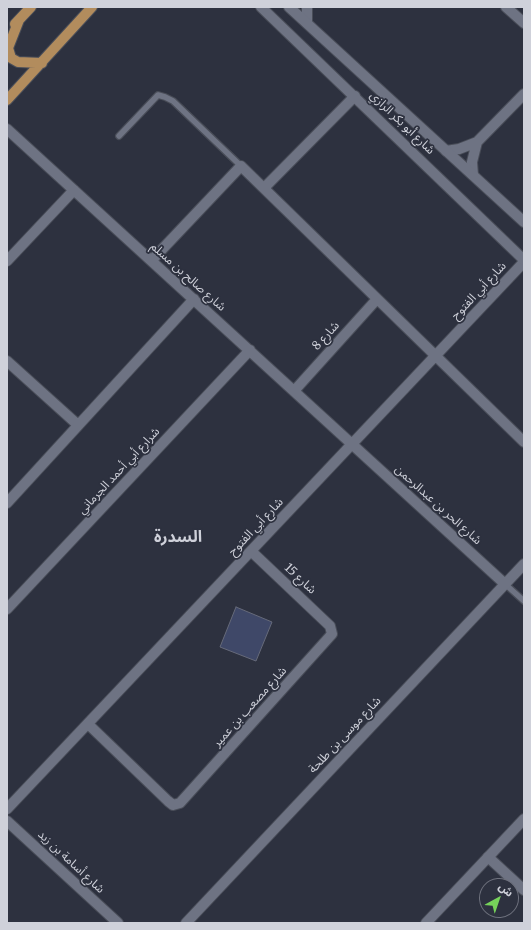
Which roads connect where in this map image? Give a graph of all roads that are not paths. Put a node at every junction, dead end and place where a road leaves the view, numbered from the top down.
1 (31, 7) edge
2 (92, 7) edge
3 (261, 7) edge
4 (289, 7) edge
5 (307, 7) edge
6 (506, 7) edge
7 (19, 20) junction
8 (307, 23) junction
9 (524, 23) edge
10 (7, 33) edge
11 (42, 63) junction
12 (524, 94) edge
13 (355, 96) junction
14 (7, 100) edge
15 (7, 128) edge
16 (119, 136) dead end
17 (477, 142) junction
18 (446, 151) junction
19 (241, 166) junction
20 (473, 175) junction
21 (264, 188) junction
22 (74, 190) junction
23 (524, 222) edge
24 (152, 260) junction
25 (7, 261) edge
26 (524, 261) edge
27 (194, 299) junction
28 (378, 299) junction
29 (250, 350) junction
30 (436, 356) junction
31 (7, 361) edge
32 (294, 391) junction
33 (78, 425) junction
34 (524, 442) edge
35 (352, 444) junction
36 (7, 503) edge
37 (251, 551) junction
38 (524, 564) edge
39 (505, 584) junction
40 (524, 601) edge
41 (7, 609) edge
42 (330, 626) joint
43 (88, 724) junction
44 (7, 809) edge
45 (524, 819) edge
46 (7, 821) edge
47 (488, 857) junction
48 (524, 890) edge
49 (118, 923) edge
50 (186, 923) edge
51 (426, 923) edge

1 - 7 main road
2 - 11 main road
3 - 13 street, شارع أبو بكر الرازي
4 - 8 street, شارع أبو بكر الرازي
5 - 8 street
6 - 9 street
7 - 10 main road
7 - 11 main road
8 - 18 street, شارع أبو بكر الرازي
11 - 14 main road
12 - 17 street
13 - 21 street
13 - 26 street, شارع أبو بكر الرازي
15 - 22 street, شارع صالح بن مسلم
16 - 19 lane
17 - 18 street
17 - 20 street
18 - 20 street, شارع أبو بكر الرازي
19 - 21 street
19 - 24 street
20 - 23 street, شارع أبو بكر الرازي
21 - 28 street
22 - 24 street, شارع صالح بن مسلم
22 - 25 street
24 - 27 street, شارع صالح بن مسلم
26 - 30 street, شارع أبي الفتوح
27 - 29 street, شارع صالح بن مسلم
27 - 33 street
28 - 30 street
28 - 32 street, شارع 8
29 - 32 street, شارع صالح بن مسلم
29 - 41 street, شرارع أبي أحمد الجرماني
30 - 34 street
30 - 35 street, شارع أبي الفتوح
31 - 33 street
32 - 35 street, شارع صالح بن مسلم
33 - 36 street
35 - 37 street, شارع أبي الفتوح
35 - 39 street, شارع الحر بن عبدالرحمن
37 - 42 street, شارع 15
37 - 43 street, شارع أبي الفتوح
38 - 39 street, شارع موسى بن طلحة
39 - 40 lane
39 - 50 street, شارع موسى بن طلحة
42 - 43 street, شارع مصعب بن عمير
43 - 44 street, شارع أبي الفتوح
45 - 47 street
46 - 49 street, شارع أسامة بن زيد
47 - 48 street
47 - 51 street

